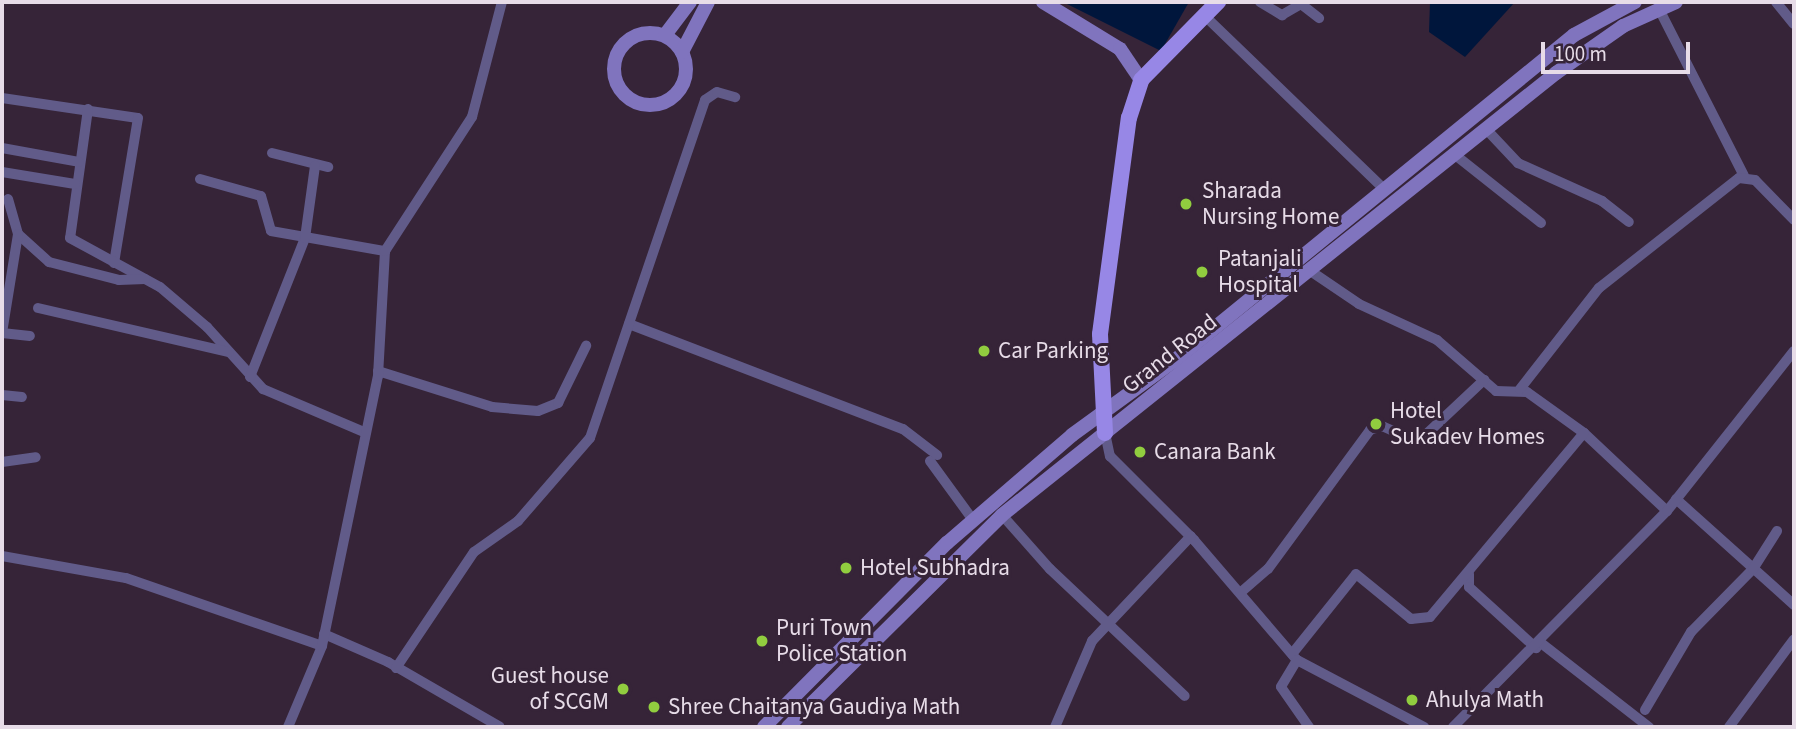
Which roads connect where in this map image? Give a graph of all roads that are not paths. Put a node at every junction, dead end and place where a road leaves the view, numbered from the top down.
1 (502, 2) edge
2 (690, 2) edge
3 (708, 2) edge
4 (1043, 2) edge
5 (1218, 2) edge
6 (1260, 2) edge
7 (1635, 2) edge
8 (1676, 2) edge
9 (1776, 2) edge
10 (1659, 9) junction
11 (1319, 18) dead end
12 (1208, 19) junction
13 (1794, 24) edge
14 (665, 36) junction
15 (682, 52) junction
16 (1141, 80) junction
17 (735, 97) dead end
18 (2, 98) edge
19 (88, 109) junction
20 (1486, 129) junction
21 (2, 148) edge
22 (272, 153) dead end
23 (1454, 154) junction
24 (79, 162) junction
25 (315, 166) junction
26 (328, 167) dead end
27 (2, 172) edge
28 (1744, 176) junction
29 (200, 178) dead end
30 (75, 184) junction
31 (1385, 190) junction
32 (8, 199) dead end
33 (1794, 220) edge
34 (1629, 222) dead end
35 (1541, 223) dead end
36 (18, 234) junction
37 (305, 238) junction
38 (385, 251) junction
39 (6, 263) edge
40 (114, 263) junction
41 (1309, 270) junction
42 (145, 279) junction
43 (38, 308) dead end
44 (629, 324) junction
45 (2, 333) edge
46 (30, 336) dead end
47 (586, 346) dead end
48 (1794, 351) edge
49 (229, 352) junction
50 (378, 371) junction
51 (250, 377) junction
52 (1484, 380) junction
53 (1520, 389) junction
54 (2, 395) edge
55 (22, 397) dead end
56 (1105, 410) junction
57 (363, 432) junction
58 (1105, 433) junction
59 (1584, 433) junction
60 (36, 457) dead end
61 (2, 463) edge
62 (1676, 499) junction
63 (1667, 511) junction
64 (1002, 515) junction
65 (973, 520) junction
66 (1777, 531) dead end
67 (1191, 536) junction
68 (2, 556) edge
69 (1753, 569) junction
70 (1469, 574) junction
71 (1240, 593) junction
72 (1794, 605) edge
73 (1108, 621) junction
74 (324, 635) junction
75 (1794, 639) edge
76 (1539, 645) junction
77 (322, 646) junction
78 (1295, 657) junction
79 (396, 668) junction
80 (1185, 696) dead end
81 (1645, 710) dead end
82 (288, 727) edge
83 (500, 727) edge
84 (764, 727) edge
85 (788, 727) edge
86 (1055, 727) edge
87 (1309, 727) edge
88 (1424, 727) edge
89 (1453, 727) edge
90 (1649, 727) edge
91 (1728, 727) edge

1 - 38 street
2 - 14 main road
3 - 15 main road
4 - 16 main road
5 - 12 main road
6 - 11 street
7 - 31 main road, Grand Road
8 - 10 main road, Grand Road
9 - 13 street
10 - 20 main road, Grand Road
10 - 28 street
12 - 16 main road
12 - 31 street
14 - 15 main road
14 - 15 main road
16 - 56 main road
17 - 44 street
18 - 19 street
19 - 24 street
19 - 40 street
20 - 23 main road, Grand Road
20 - 34 street
21 - 24 street
22 - 25 street
23 - 35 street
23 - 41 main road, Grand Road
24 - 30 street
25 - 26 street
25 - 37 street
27 - 30 street
28 - 33 street
28 - 53 street
29 - 37 street
30 - 40 street
31 - 56 main road, Grand Road
32 - 36 street
36 - 39 street
36 - 42 street
37 - 38 street
37 - 51 street
38 - 50 street
39 - 45 street
40 - 42 street
41 - 52 street
41 - 58 main road, Grand Road
42 - 49 street
43 - 49 street
44 - 65 street
44 - 79 street
45 - 46 street
47 - 50 street
48 - 62 street
49 - 51 street
50 - 57 street
51 - 57 street
52 - 53 street
52 - 71 street
53 - 59 street
54 - 55 street
56 - 58 main road
56 - 65 main road, Grand Road
57 - 74 street
58 - 64 main road, Grand Road
58 - 67 street
59 - 63 street
59 - 70 street
60 - 61 street
62 - 63 street
62 - 69 street
63 - 76 street
64 - 73 street
64 - 85 main road, Grand Road
65 - 84 main road, Grand Road
66 - 69 street
67 - 71 street
67 - 73 street
68 - 77 street
69 - 72 street
69 - 81 street
70 - 76 street
70 - 78 street
71 - 78 street
73 - 80 street
73 - 86 street
74 - 77 street
74 - 79 street
75 - 91 street
76 - 89 street
76 - 90 street
77 - 82 street
78 - 87 street
78 - 88 street
79 - 83 street

